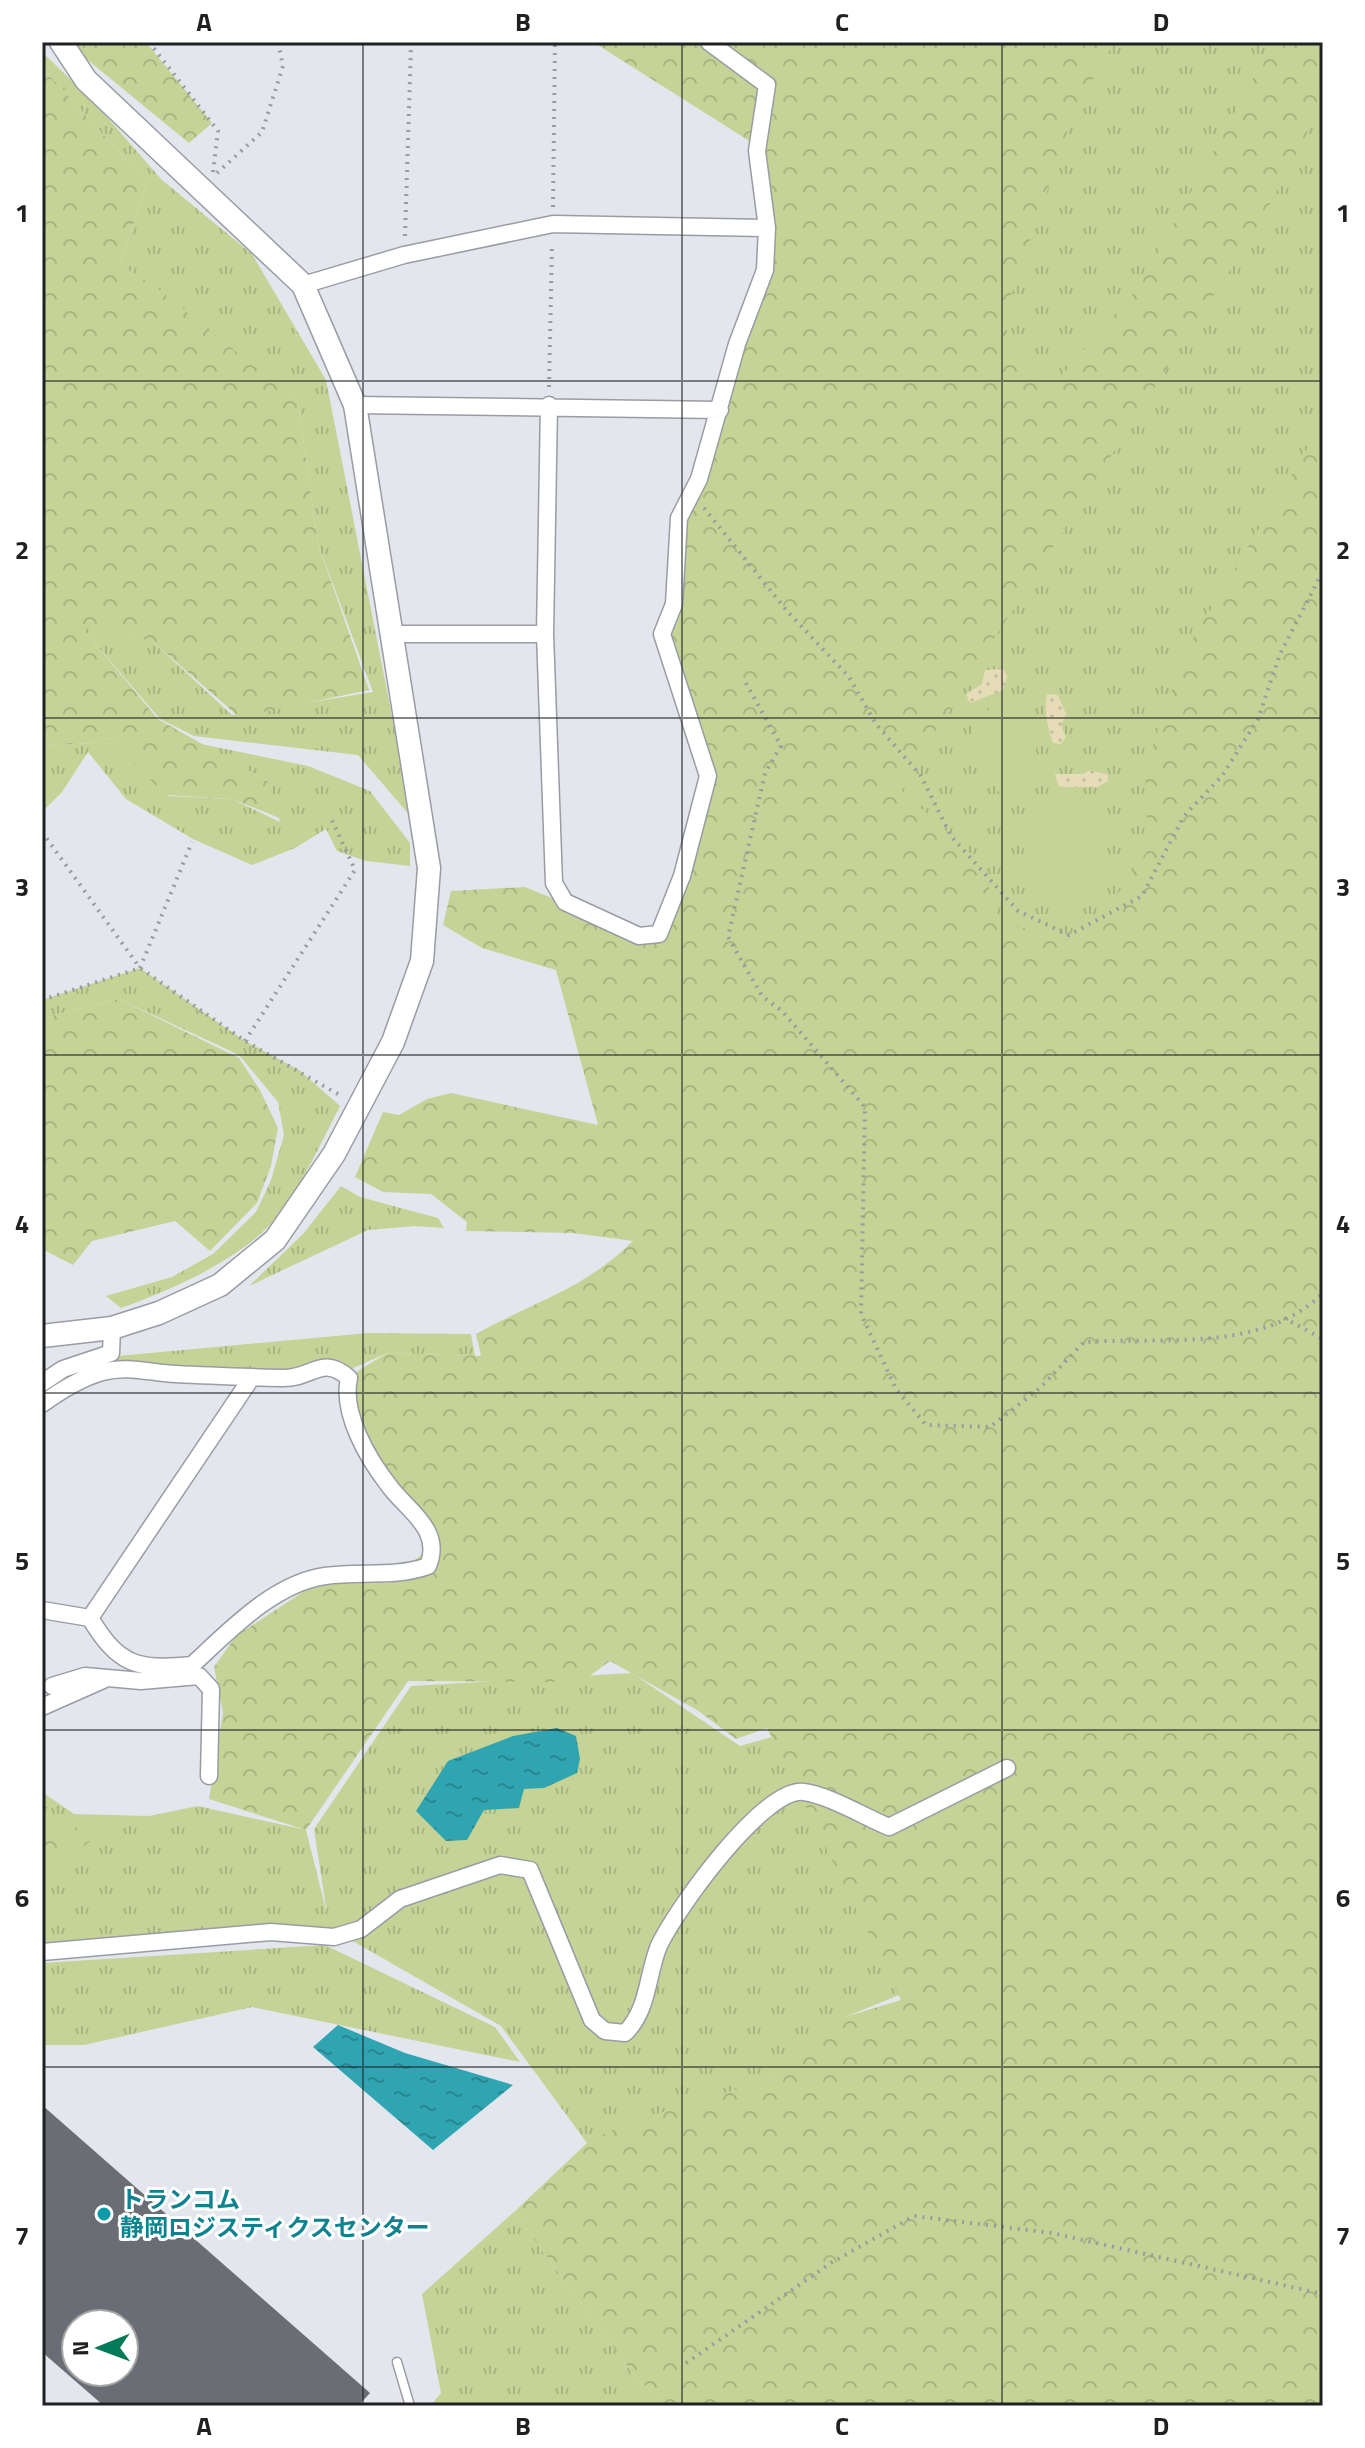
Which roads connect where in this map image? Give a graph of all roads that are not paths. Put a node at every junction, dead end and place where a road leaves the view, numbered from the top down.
1 (61, 42) edge
2 (709, 42) edge
3 (767, 228) junction
4 (303, 285) junction
5 (355, 405) junction
6 (549, 405) junction
7 (720, 410) junction
8 (393, 634) junction
9 (545, 634) junction
10 (112, 1328) junction
11 (42, 1336) edge
12 (252, 1377) junction
13 (42, 1383) edge
14 (42, 1404) edge
15 (42, 1610) edge
16 (90, 1618) junction
17 (186, 1670) junction
18 (108, 1678) junction
19 (52, 1686) dead end
20 (42, 1707) edge
21 (1007, 1768) dead end
22 (209, 1776) dead end
23 (42, 1952) edge
24 (397, 2362) dead end
25 (410, 2406) edge

1 - 4 street
2 - 3 street
3 - 4 street
3 - 7 street
4 - 5 street
5 - 6 street
5 - 8 street
6 - 7 street
6 - 9 street
7 - 9 street
8 - 9 street
8 - 10 street
10 - 11 street
10 - 13 street
12 - 14 street
12 - 16 street
12 - 17 street
15 - 16 street
16 - 17 street
17 - 18 street
17 - 22 street
18 - 19 street
18 - 20 street
21 - 23 street
24 - 25 lane

